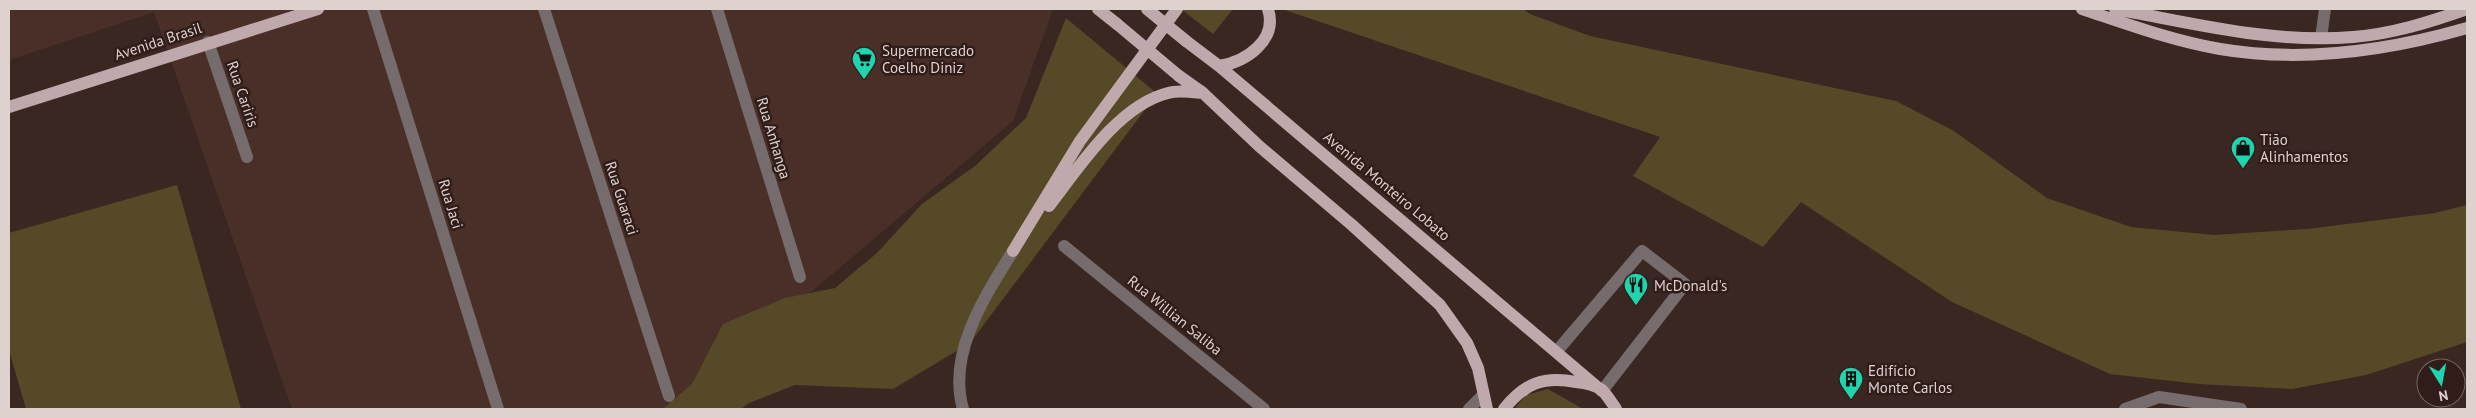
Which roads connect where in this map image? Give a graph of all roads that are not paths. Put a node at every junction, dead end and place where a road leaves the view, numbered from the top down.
1 (318, 9) edge
2 (373, 9) edge
3 (544, 9) edge
4 (717, 9) edge
5 (1098, 9) edge
6 (1147, 9) edge
7 (1178, 9) edge
8 (1268, 9) edge
9 (2082, 9) edge
10 (2115, 9) edge
11 (2325, 9) edge
12 (2467, 9) edge
13 (2467, 28) edge
14 (2321, 38) junction
15 (208, 42) junction
16 (1219, 66) junction
17 (1203, 93) junction
18 (9, 107) edge
19 (247, 157) dead end
20 (1064, 246) dead end
21 (1013, 251) junction
22 (800, 277) dead end
23 (1557, 351) junction
24 (1602, 391) junction
25 (1483, 395) junction
26 (669, 396) dead end
27 (1616, 408) edge
28 (498, 409) edge
29 (963, 409) edge
30 (1264, 409) edge
31 (1469, 409) edge
32 (1487, 409) edge
33 (1504, 409) edge
34 (2124, 409) edge
35 (2241, 409) edge

1 - 15 main road, Avenida Brasil
2 - 28 street, Rua Jaci
3 - 26 street, Rua Guaraci
4 - 22 street, Rua Anhanga
5 - 17 main road, bridge
6 - 16 main road, Avenida Monteiro Lobato, bridge
7 - 21 main road
8 - 16 main road
9 - 13 main road
10 - 14 main road
11 - 14 street
12 - 14 main road
15 - 18 main road, Avenida Brasil
15 - 19 street, Rua Cariris
16 - 23 main road, Avenida Monteiro Lobato
17 - 21 main road
17 - 25 main road
20 - 30 street, Rua Willian Saliba
21 - 29 street
23 - 24 main road, Avenida Monteiro Lobato
23 - 24 street
24 - 27 main road, Avenida Monteiro Lobato
24 - 33 main road
25 - 31 street
25 - 32 main road
34 - 35 street

